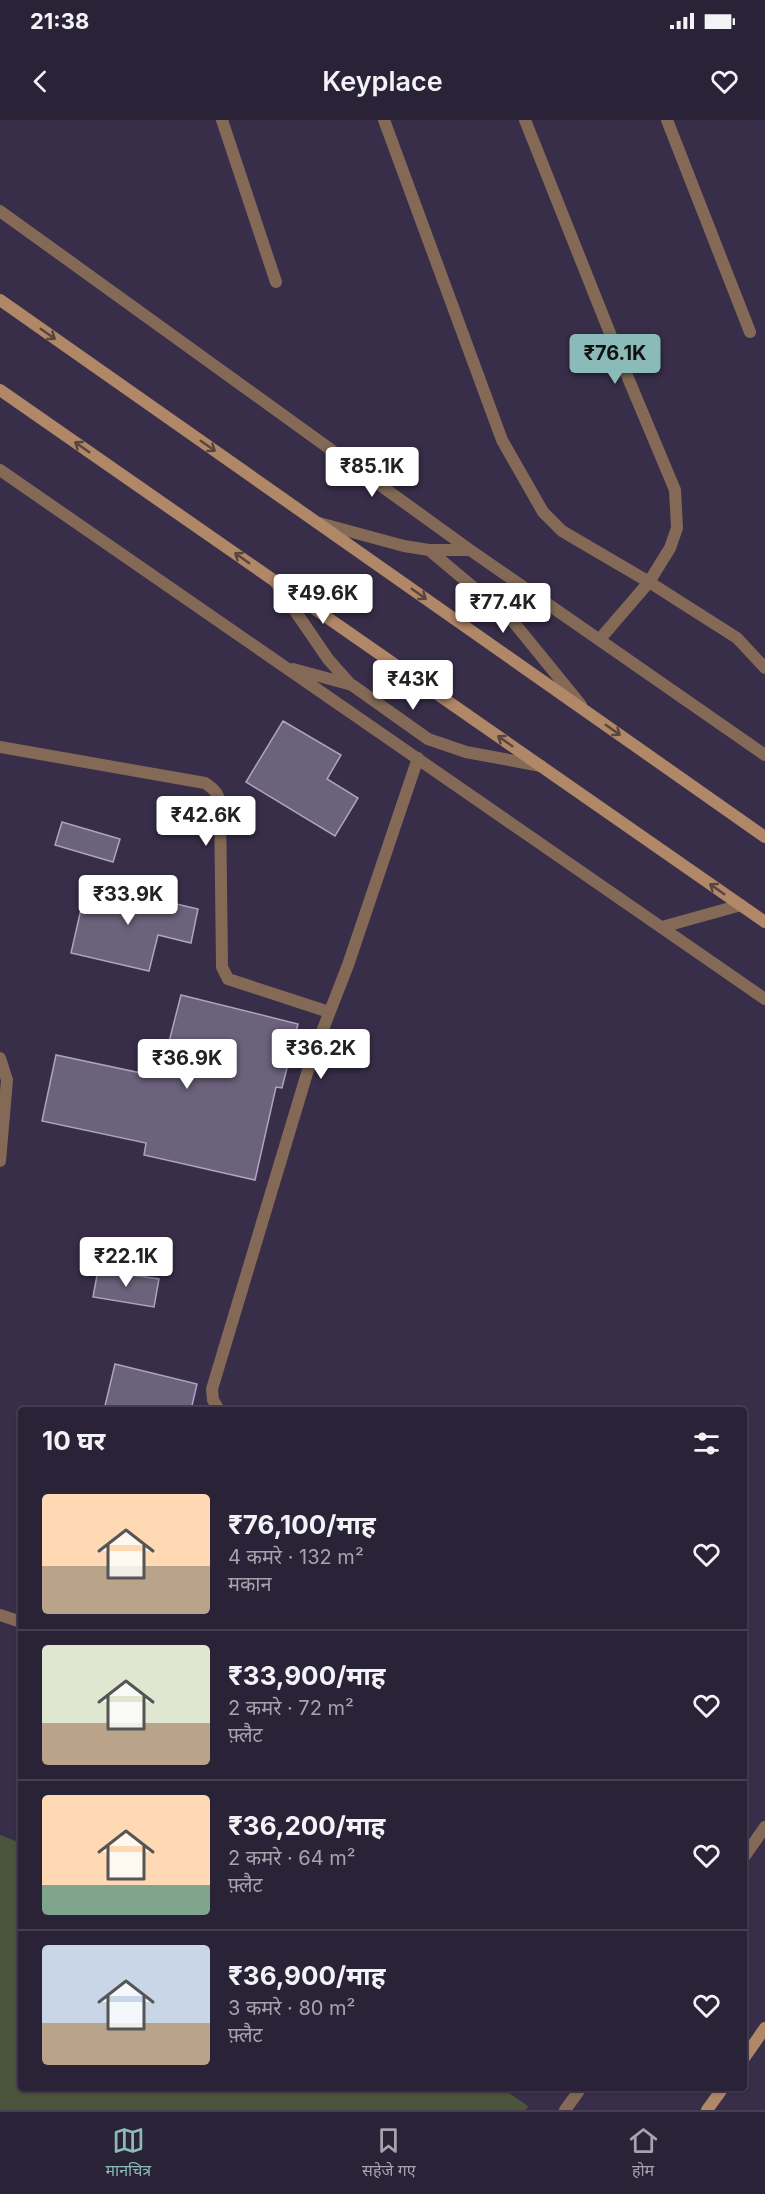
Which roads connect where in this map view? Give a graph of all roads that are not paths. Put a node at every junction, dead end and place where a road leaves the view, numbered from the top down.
1 (222, 120) edge
2 (384, 120) edge
3 (525, 120) edge
4 (667, 120) edge
5 (0, 211) edge
6 (276, 282) dead end
7 (0, 300) edge
8 (750, 332) dead end
9 (0, 390) edge
10 (0, 470) edge
11 (317, 522) junction
12 (429, 550) junction
13 (470, 550) junction
14 (274, 581) junction
15 (649, 582) junction
16 (600, 639) junction
17 (285, 667) junction
18 (765, 668) edge
19 (352, 685) junction
20 (584, 710) junction
21 (0, 747) edge
22 (765, 755) edge
23 (418, 758) junction
24 (542, 767) junction
25 (765, 837) edge
26 (741, 905) junction
27 (765, 922) edge
28 (662, 927) junction
29 (765, 999) edge
30 (328, 1012) junction
31 (0, 1058) edge
32 (0, 1161) edge
33 (217, 1407) edge
34 (0, 1615) edge
35 (18, 1621) edge
36 (765, 1827) edge
37 (747, 1853) edge
38 (765, 2028) edge
39 (747, 2054) edge
40 (579, 2091) edge
41 (721, 2091) edge
42 (565, 2110) edge
43 (707, 2110) edge

1 - 6 street
2 - 15 street
3 - 15 street
4 - 8 street
5 - 13 street
7 -> 11 street
14 -> 9 street
10 - 17 street
11 - 12 street
11 -> 20 street
12 - 13 street
12 - 20 street
13 - 16 street
14 - 19 street
24 -> 14 street
15 - 16 street
15 - 18 street
16 - 22 street
17 - 19 street
17 - 23 street
19 - 24 street
20 -> 25 street
21 - 30 street
23 - 28 street
23 - 30 street
26 -> 24 street
26 - 27 street
26 - 28 street
28 - 29 street
30 - 33 street
31 - 32 street
34 - 35 street
36 - 37 street
38 - 39 street
40 - 42 street
41 - 43 street

